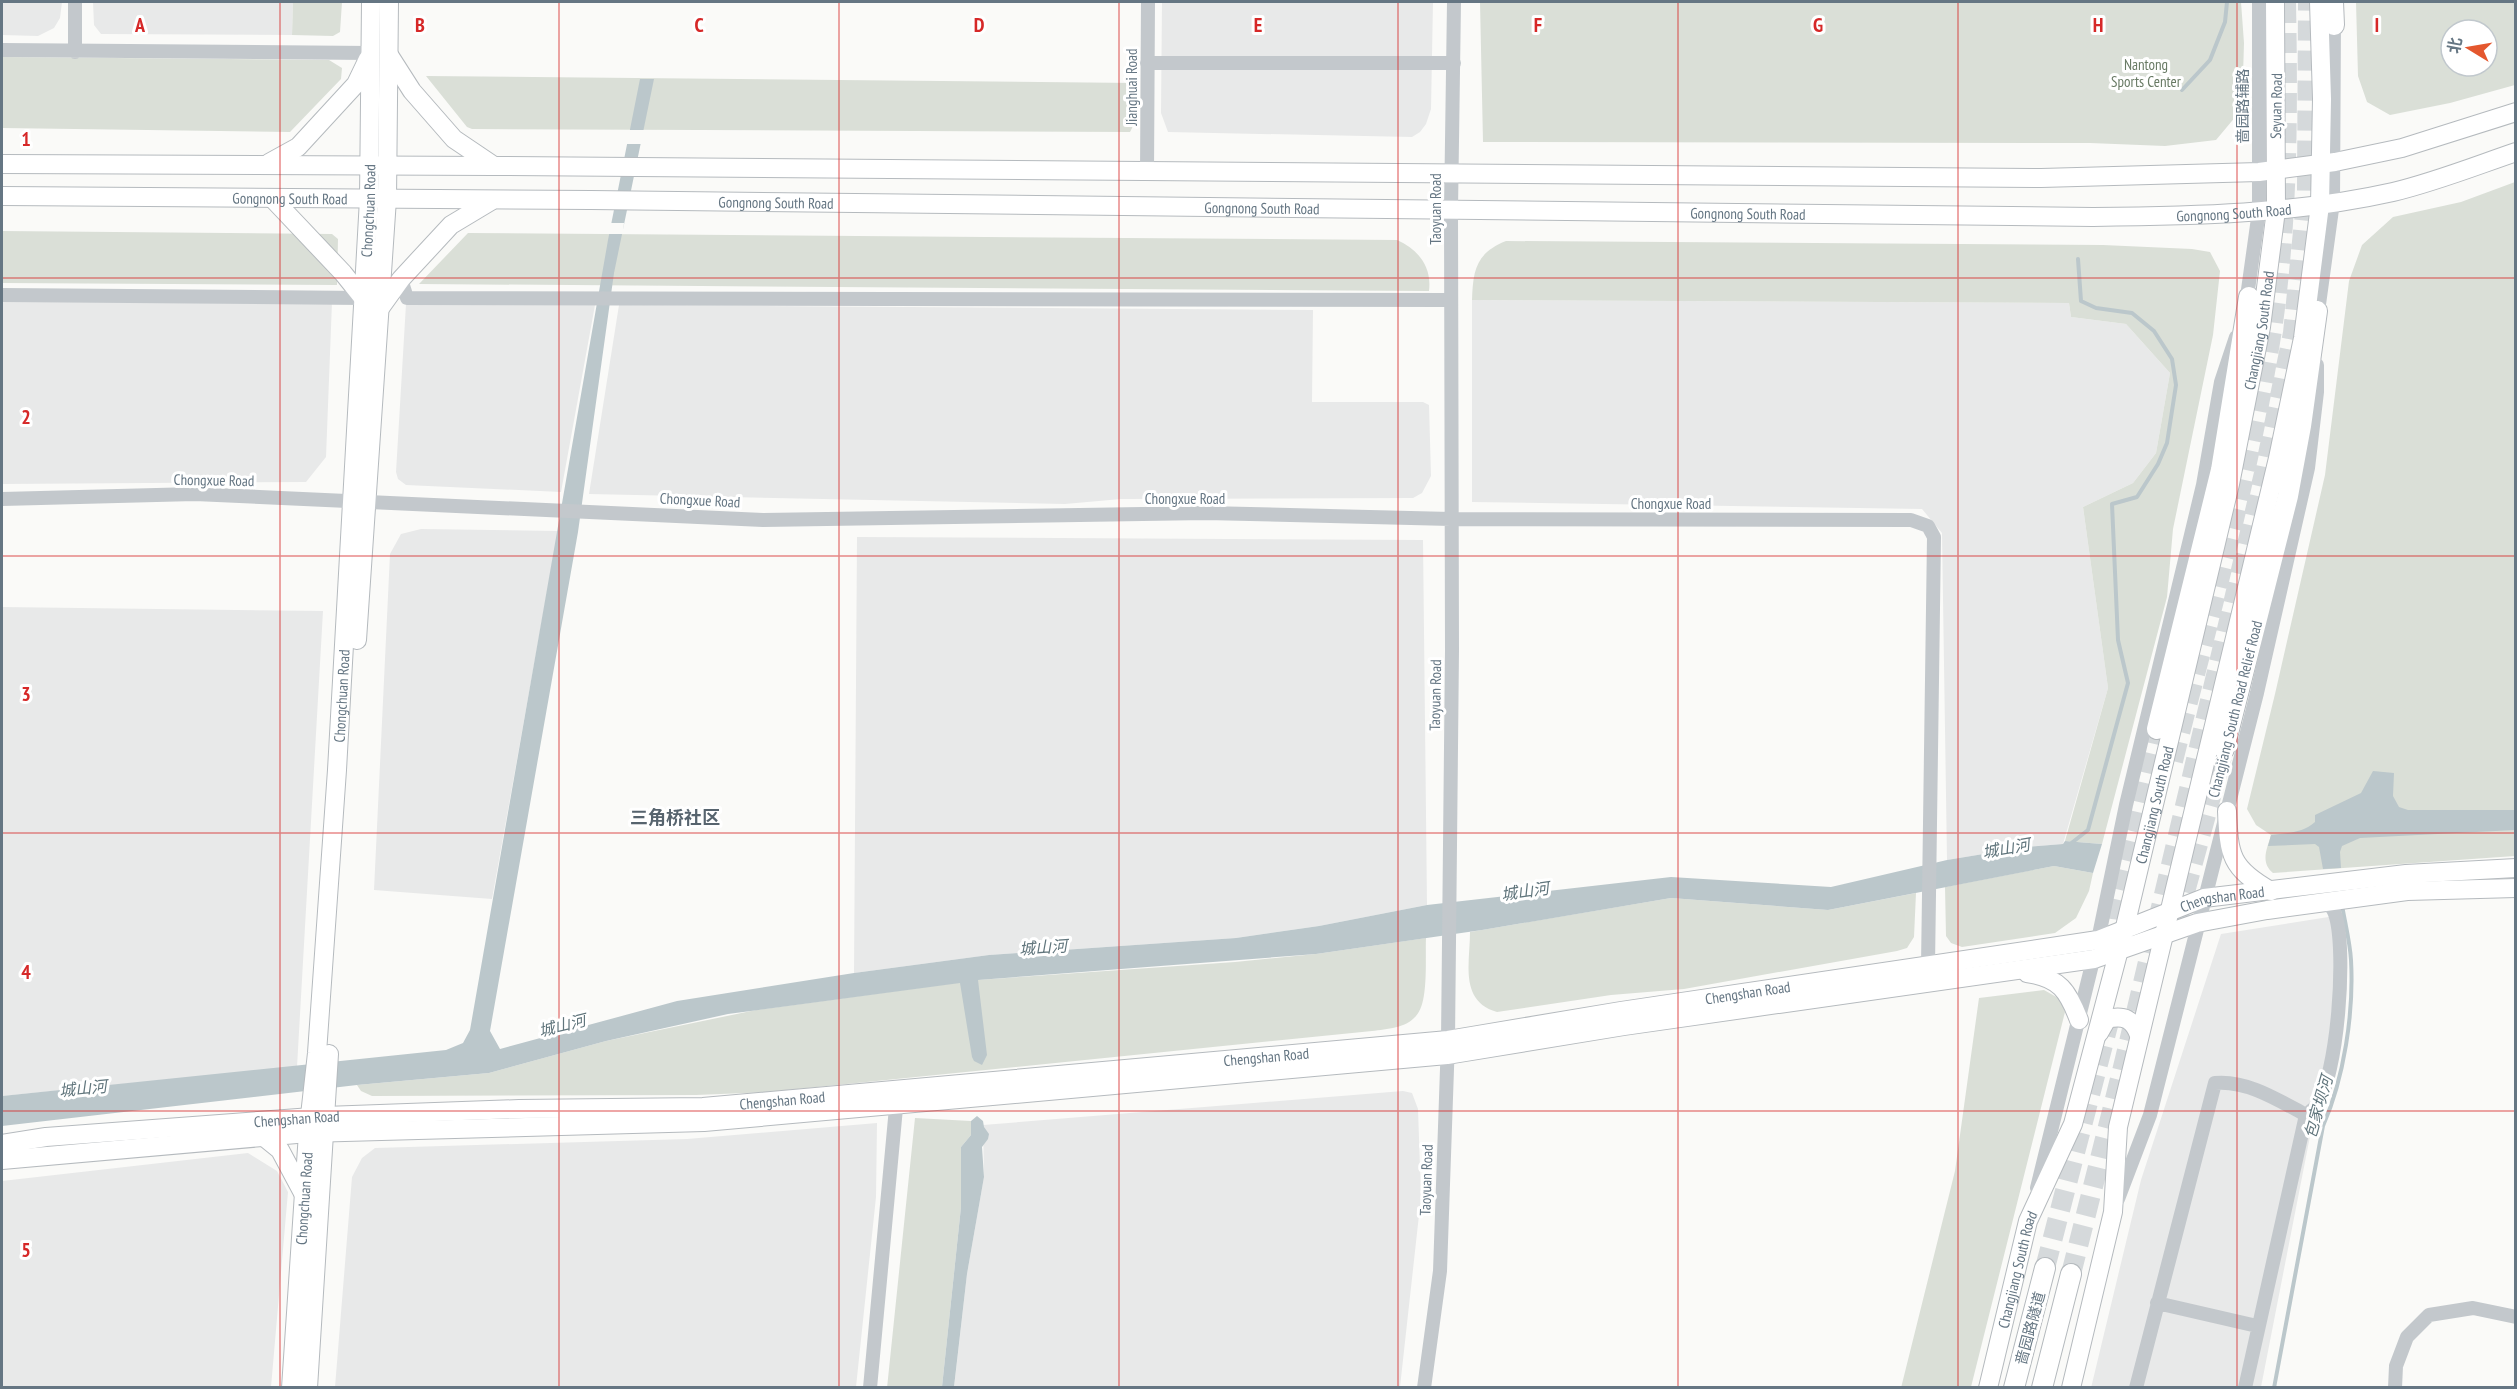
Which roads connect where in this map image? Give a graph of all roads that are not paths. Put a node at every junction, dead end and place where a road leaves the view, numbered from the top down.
1 (75, 2) edge
2 (371, 2) edge
3 (389, 2) edge
4 (1148, 2) edge
5 (1454, 2) edge
6 (2259, 2) edge
7 (2275, 2) edge
8 (2319, 2) edge
9 (2334, 2) edge
10 (2334, 25) joint
11 (2, 50) edge
12 (75, 52) junction
13 (370, 53) junction
14 (389, 55) junction
15 (1147, 63) junction
16 (1454, 63) junction
17 (2516, 112) edge
18 (2516, 152) edge
19 (2328, 162) junction
20 (2, 164) edge
21 (267, 164) junction
22 (378, 166) junction
23 (494, 166) junction
24 (2267, 171) junction
25 (1147, 172) junction
26 (1451, 173) junction
27 (2, 196) edge
28 (272, 198) junction
29 (378, 199) junction
30 (491, 201) junction
31 (2327, 204) junction
32 (1451, 210) junction
33 (2268, 210) junction
34 (401, 279) junction
35 (2, 295) edge
36 (2249, 297) junction
37 (363, 298) junction
38 (1451, 300) junction
39 (378, 311) junction
40 (2317, 311) junction
41 (2, 499) edge
42 (360, 501) junction
43 (1451, 519) junction
44 (2157, 729) tunnel mouth
45 (2224, 749) tunnel mouth
46 (2227, 811) junction
47 (2516, 868) edge
48 (2516, 888) edge
49 (2271, 891) junction
50 (2333, 894) junction
51 (2205, 898) junction
52 (2168, 914) junction
53 (2197, 923) junction
54 (2124, 931) junction
55 (2162, 936) junction
56 (2098, 940) junction
57 (2119, 950) junction
58 (2094, 959) junction
59 (1928, 966) junction
60 (2013, 971) junction
61 (2079, 1020) junction
62 (2139, 1035) junction
63 (2095, 1041) junction
64 (1447, 1047) junction
65 (897, 1097) junction
66 (2306, 1115) junction
67 (318, 1117) junction
68 (264, 1137) junction
69 (2, 1144) edge
70 (2, 1160) edge
71 (304, 1195) junction
72 (2113, 1212) junction
73 (2028, 1221) junction
74 (2045, 1268) tunnel mouth
75 (2071, 1274) tunnel mouth
76 (2157, 1303) junction
77 (2516, 1317) edge
78 (2257, 1326) junction
79 (291, 1388) edge
80 (308, 1388) edge
81 (870, 1388) edge
82 (1424, 1388) edge
83 (1988, 1388) edge
84 (2014, 1388) edge
85 (2042, 1388) edge
86 (2071, 1388) edge
87 (2136, 1388) edge
88 (2245, 1388) edge
89 (2395, 1388) edge

1 - 12 street
2 - 13 main road, Chongchuan Road
3 - 14 main road, Chongchuan Road
4 - 15 street, Jianghuai Road
5 - 16 street, Taoyuan Road
6 - 24 street, 啬园路辅路
7 - 24 main road, Seyuan Road
8 - 19 main road
9 - 10 highway
10 - 19 street
11 - 12 street
12 - 13 street
13 - 21 main road
13 - 22 main road, Chongchuan Road
14 - 22 main road, Chongchuan Road
14 - 23 main road
15 - 16 street
15 - 25 street, Jianghuai Road
16 - 26 street, Taoyuan Road
17 - 19 main road
18 - 31 main road, Gongnong South Road
19 - 24 main road
19 - 31 main road
20 - 21 main road
21 - 22 main road
22 - 23 main road
22 - 29 main road, Chongchuan Road
23 - 25 main road
24 - 26 main road
24 - 33 main road, Seyuan Road
25 - 26 main road
26 - 32 street, Taoyuan Road
27 - 28 main road, Gongnong South Road
28 - 29 main road, Gongnong South Road
28 - 37 main road
29 - 30 main road, Gongnong South Road
29 - 37 main road, Chongchuan Road
29 - 39 main road, Chongchuan Road
30 - 32 main road, Gongnong South Road
30 - 34 main road
31 - 33 main road, Gongnong South Road
31 - 40 street, Changjiang South Road Relief Road
31 - 52 main road
32 - 33 main road, Gongnong South Road
32 - 38 street, Taoyuan Road
33 - 36 street
33 - 54 main road, Changjiang South Road
34 - 38 street
34 - 39 main road
35 - 37 street
36 - 44 highway
36 - 56 street
37 - 42 main road, Chongchuan Road
38 - 43 street, Taoyuan Road
39 - 42 main road, Chongchuan Road
40 - 45 highway
40 - 46 street, Changjiang South Road Relief Road
41 - 42 street, Chongxue Road
42 - 43 street, Chongxue Road
42 - 67 main road, Chongchuan Road
43 - 59 street, Chongxue Road
43 - 64 street, Taoyuan Road
46 - 49 main road
46 - 51 street, Changjiang South Road Relief Road
47 - 50 main road, Chengshan Road
48 - 50 main road, Chengshan Road
49 - 50 main road, Chengshan Road
49 - 51 main road, Chengshan Road
50 - 53 main road, Chengshan Road
50 - 66 street
51 - 52 main road, Chengshan Road
51 - 53 street, Changjiang South Road Relief Road
52 - 54 main road, Chengshan Road
52 - 55 main road
53 - 55 main road, Chengshan Road
53 - 72 street, Changjiang South Road Relief Road
54 - 56 main road, Chengshan Road
54 - 57 main road, Changjiang South Road
55 - 57 main road, Chengshan Road
55 - 62 main road
56 - 58 street
56 - 59 main road, Chengshan Road
57 - 58 main road, Chengshan Road
57 - 63 main road, Changjiang South Road
58 - 60 main road, Chengshan Road
58 - 61 street
59 - 64 main road, Chengshan Road
60 - 61 main road
60 - 64 main road, Chengshan Road
61 - 73 street
62 - 63 main road
62 - 72 main road
63 - 73 main road, Changjiang South Road
64 - 65 main road, Chengshan Road
64 - 82 street, Taoyuan Road
65 - 67 main road, Chengshan Road
65 - 81 street
66 - 76 street
66 - 78 street
67 - 68 main road, Chengshan Road
67 - 69 main road, Chengshan Road
67 - 71 main road, Chongchuan Road
67 - 80 main road, Chongchuan Road
68 - 70 main road, Chengshan Road
68 - 71 main road
71 - 79 main road, Chongchuan Road
72 - 86 main road
73 - 83 main road, Changjiang South Road
74 - 84 highway, 啬园路隧道
75 - 85 highway
76 - 78 street
76 - 87 street
77 - 89 street
78 - 88 street

